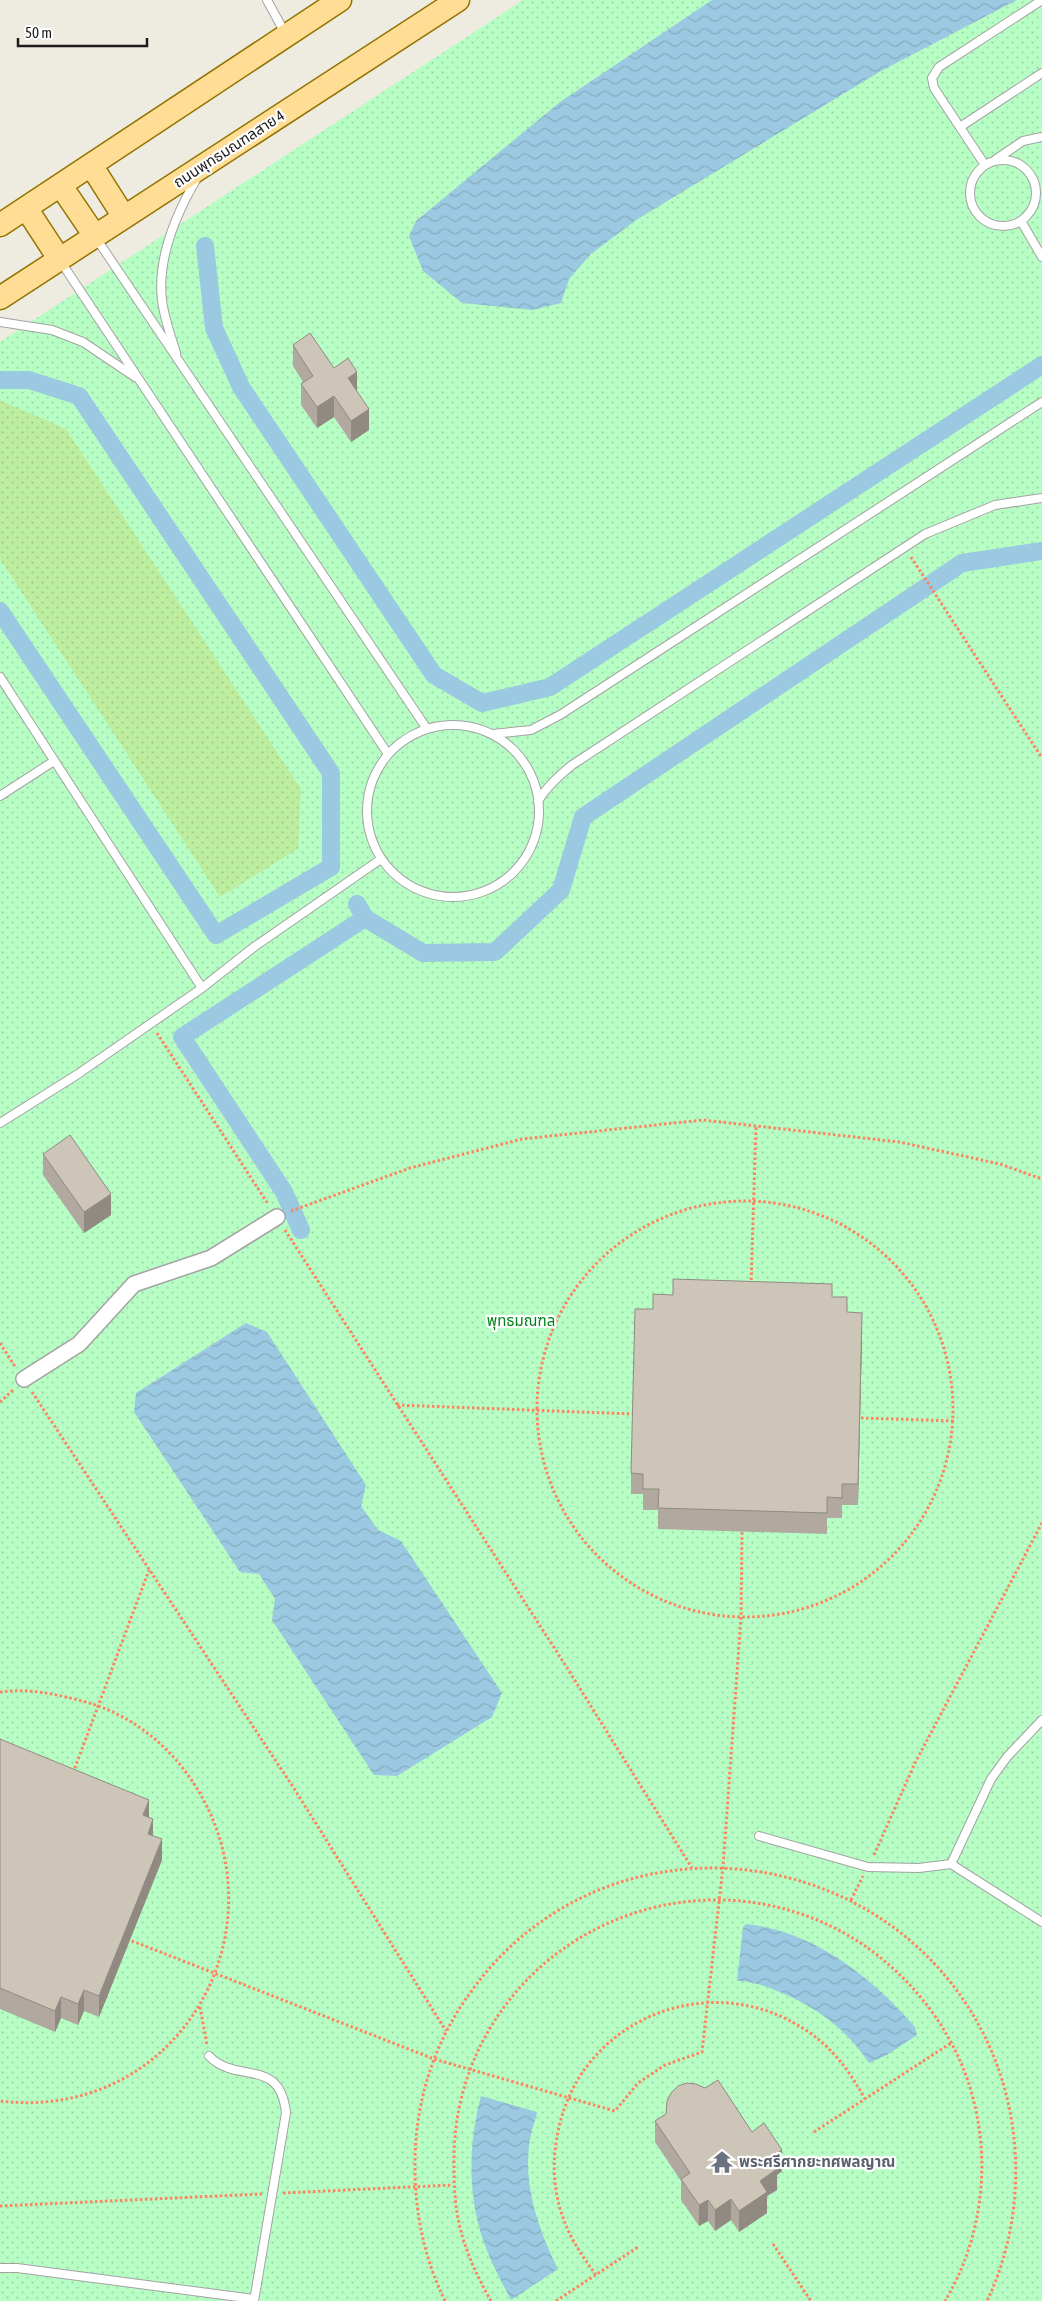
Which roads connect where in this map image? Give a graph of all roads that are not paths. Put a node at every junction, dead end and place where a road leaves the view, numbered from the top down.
1 (266, 0) edge
2 (340, 0) edge
3 (458, 0) edge
4 (1042, 0) edge
5 (286, 35) junction
6 (1042, 73) edge
7 (960, 127) junction
8 (1042, 137) edge
9 (244, 139) junction
10 (994, 160) junction
11 (91, 165) junction
12 (985, 165) junction
13 (61, 186) junction
14 (1038, 203) edge
15 (26, 208) junction
16 (124, 216) junction
17 (1021, 221) junction
18 (0, 225) edge
19 (95, 236) junction
20 (1042, 257) edge
21 (60, 260) junction
22 (0, 298) edge
23 (0, 322) edge
24 (178, 362) junction
25 (139, 380) junction
26 (1042, 402) edge
27 (1042, 498) edge
28 (0, 677) edge
29 (427, 729) junction
30 (492, 734) junction
31 (388, 754) junction
32 (54, 761) junction
33 (0, 796) edge
34 (538, 801) junction
35 (381, 859) junction
36 (202, 988) junction
37 (0, 1124) edge
38 (277, 1217) road end
39 (24, 1379) road end
40 (1042, 1720) edge
41 (759, 1836) dead end
42 (951, 1864) junction
43 (1042, 1922) edge
44 (210, 2056) road end
45 (0, 2268) edge
46 (254, 2300) edge

1 - 5 lane
2 - 5 main road
3 - 9 main road, ถนนพุทธมณฑลสาย 4
4 - 7 lane
5 - 11 main road
6 - 7 lane
7 - 12 lane
8 - 10 lane
9 - 16 main road, ถนนพุทธมณฑลสาย 4
9 - 24 lane
10 - 12 lane
10 - 14 lane
11 - 13 main road
11 - 16 main road
12 - 17 lane
13 - 15 main road
13 - 19 main road
14 - 17 lane
15 - 18 main road
15 - 21 main road
16 - 19 main road, ถนนพุทธมณฑลสาย 4
17 - 20 lane
19 - 21 main road, ถนนพุทธมณฑลสาย 4
19 - 24 lane
21 - 22 main road, ถนนพุทธมณฑลสาย 4
21 - 25 lane
23 - 25 lane
24 - 29 lane
25 - 31 lane
26 - 30 lane
27 - 34 lane
28 - 32 lane
29 - 30 lane
29 - 31 lane
30 - 34 lane
31 - 35 lane
32 - 33 lane
32 - 36 lane
34 - 35 lane
35 - 36 lane
36 - 37 lane
38 - 39 street
40 - 42 lane
41 - 42 lane
42 - 43 lane
44 - 46 lane
45 - 46 lane

